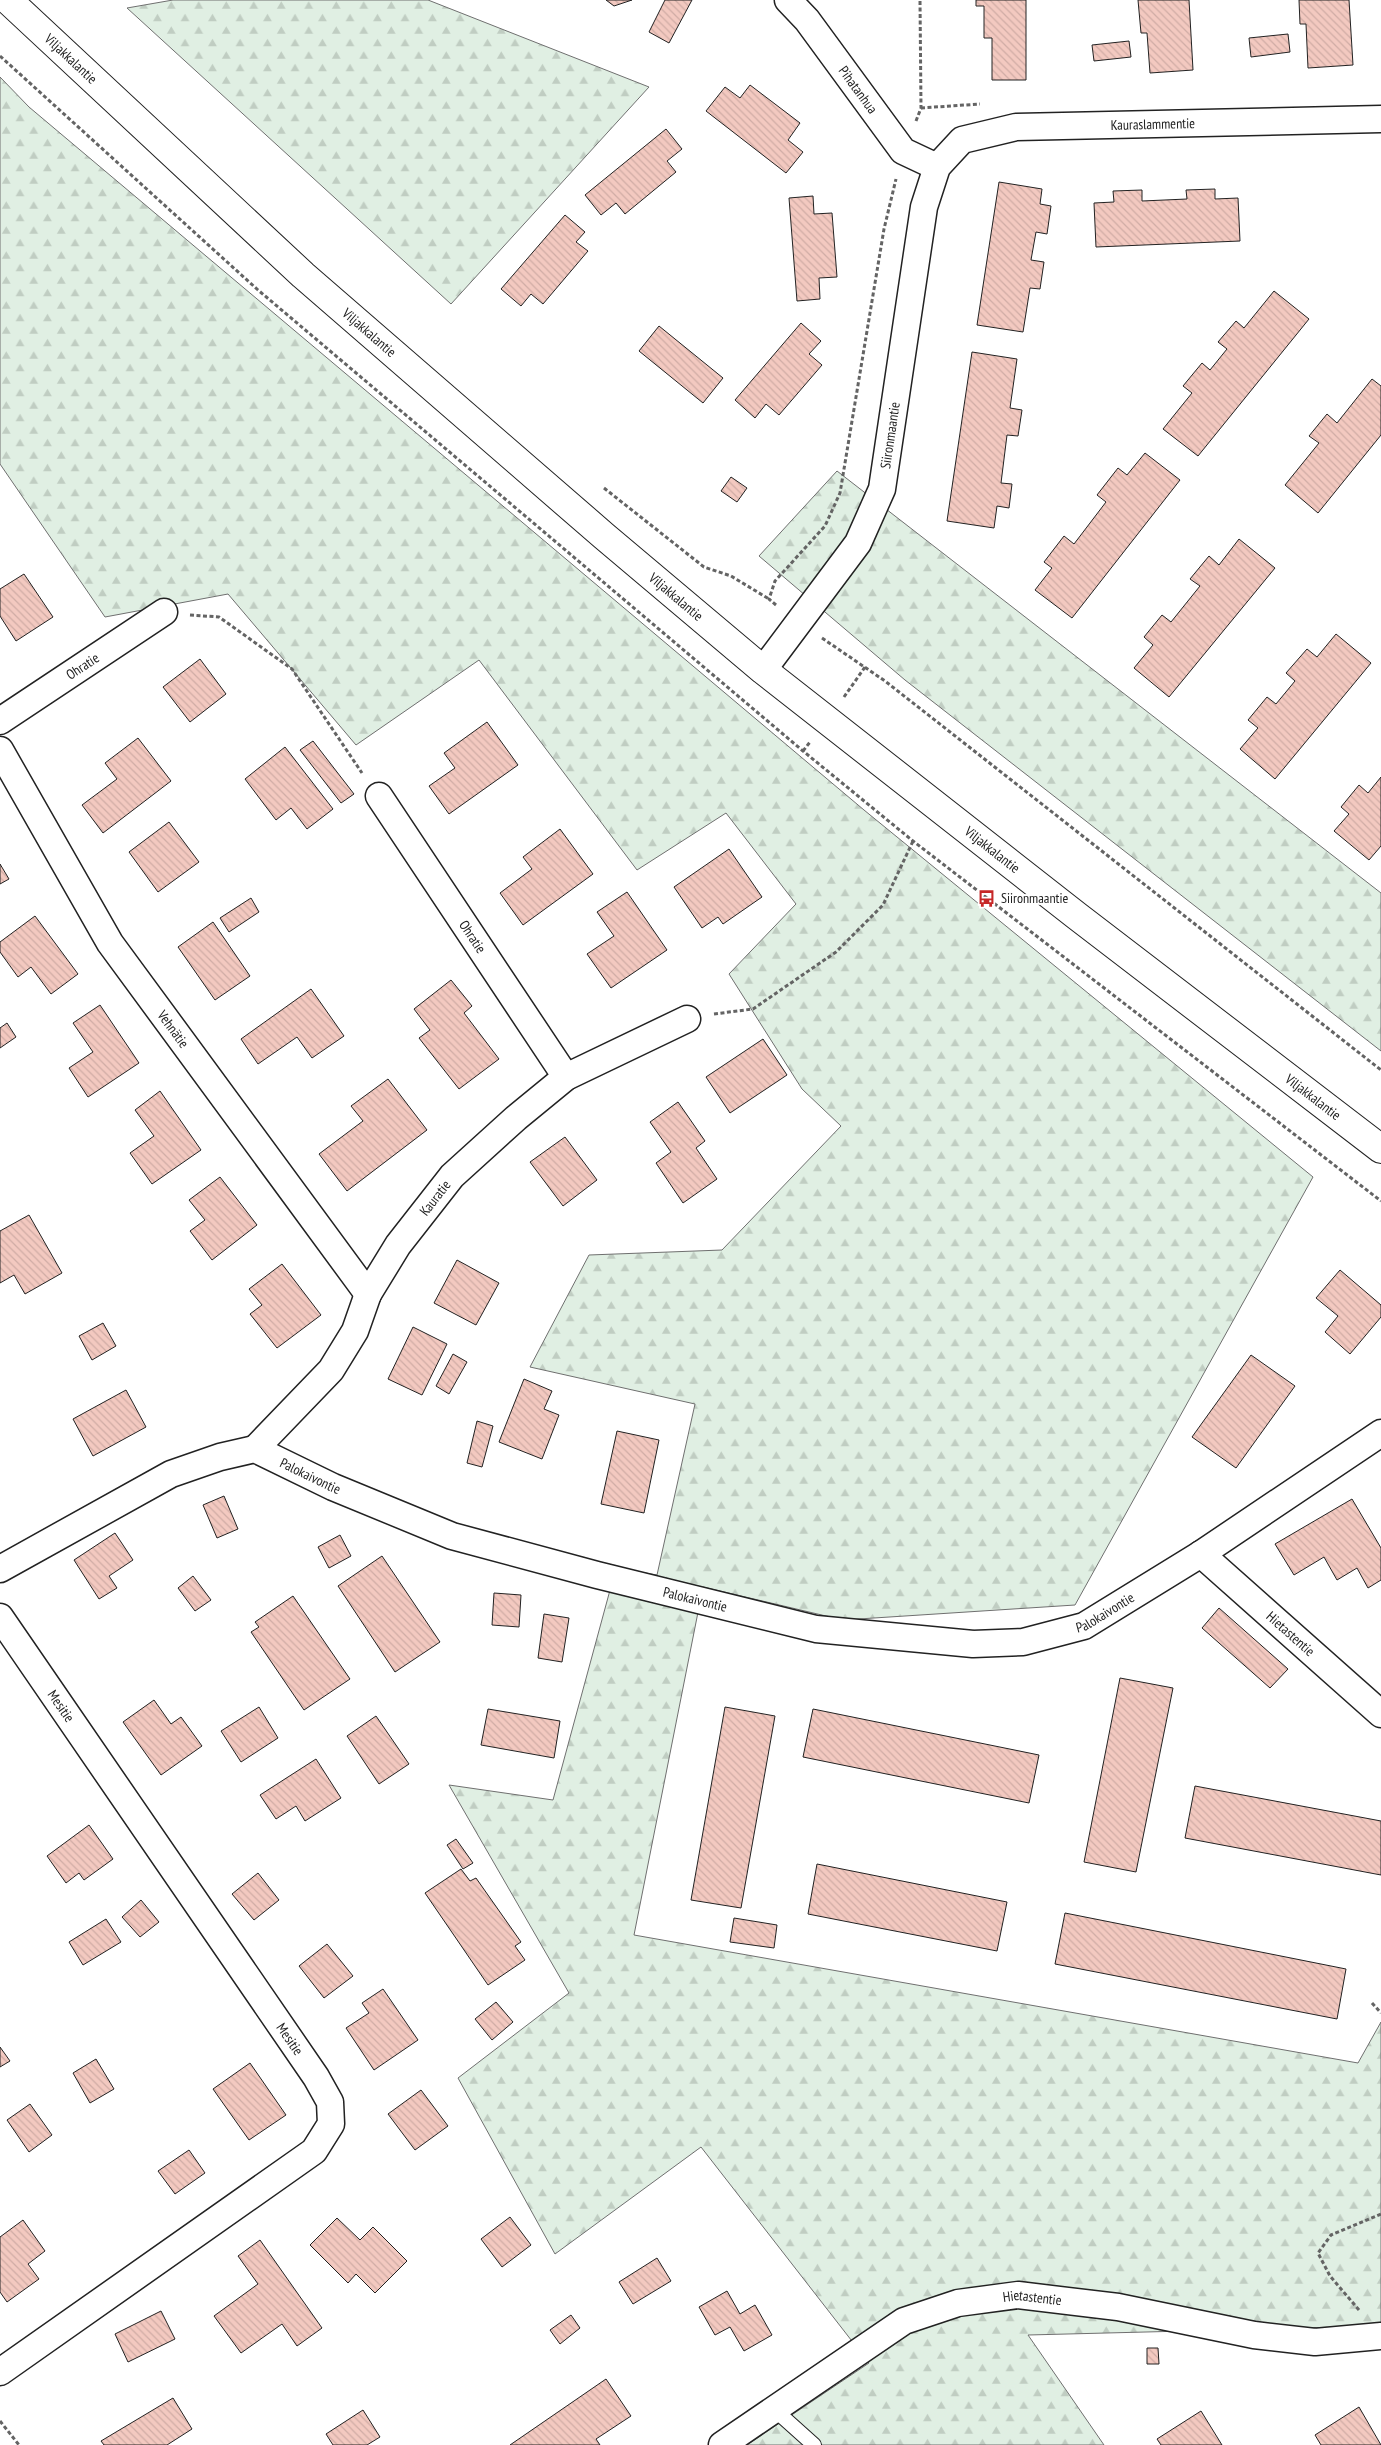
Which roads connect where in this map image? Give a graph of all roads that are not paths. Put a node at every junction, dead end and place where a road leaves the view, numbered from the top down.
1 (8, 0) edge
2 (788, 0) edge
3 (1381, 119) edge
4 (937, 167) junction
5 (164, 612) road end
6 (763, 670) junction
7 (0, 721) edge
8 (0, 750) edge
9 (378, 796) road end
10 (686, 1019) road end
11 (566, 1077) junction
12 (1381, 1149) edge
13 (368, 1294) junction
14 (1381, 1433) edge
15 (255, 1449) junction
16 (1201, 1554) junction
17 (0, 1569) edge
18 (0, 1617) edge
19 (1381, 1714) edge
20 (1376, 2336) edge
21 (0, 2372) edge
22 (775, 2410) junction
23 (722, 2445) edge
24 (814, 2445) edge

1 - 6 main road, Viljakkalantie
2 - 4 street, Pihatanhua
3 - 4 street, Kauraslammentie
4 - 6 street, Siironmaantie
5 - 7 street, Ohratie
6 - 12 main road, Viljakkalantie
8 - 13 street, Vehnätie
9 - 11 street, Ohratie
10 - 11 street, Kauratie
11 - 13 street, Kauratie
13 - 15 street, Kauratie
14 - 16 street, Palokaivontie
15 - 16 street, Palokaivontie
15 - 17 street
16 - 19 street, Hietastentie
18 - 21 street, Mesitie
20 - 22 street, Hietastentie
22 - 23 street, Hietastentie
22 - 24 lane

